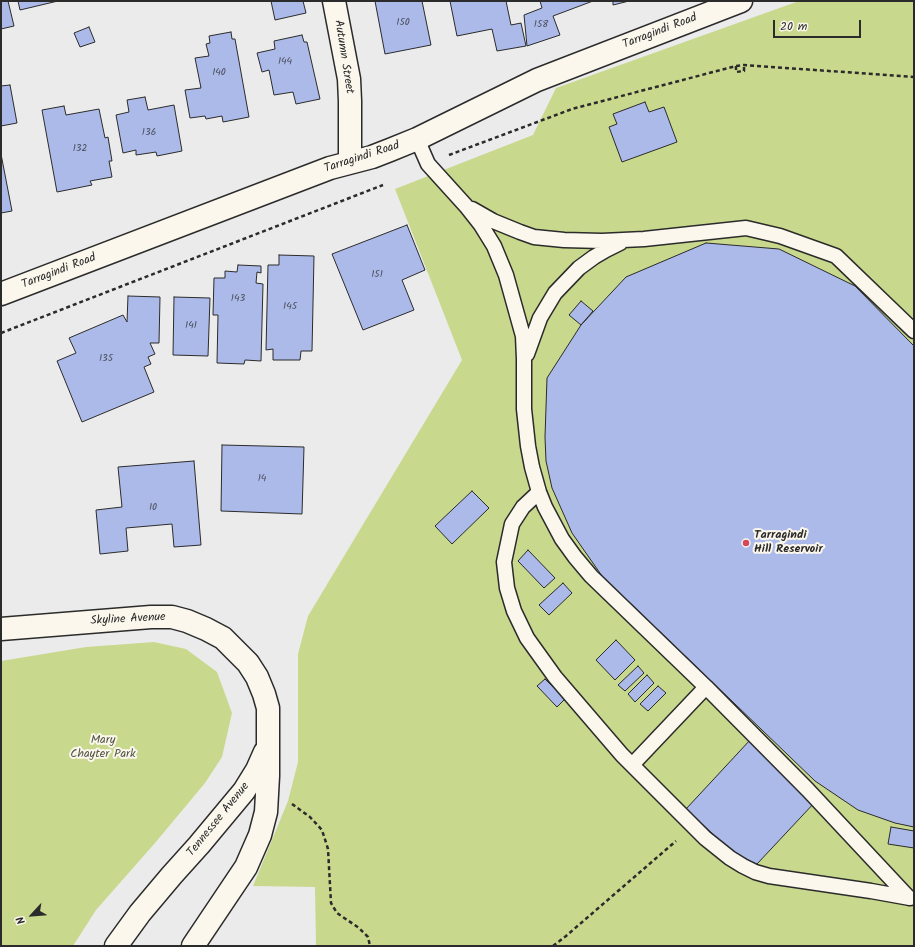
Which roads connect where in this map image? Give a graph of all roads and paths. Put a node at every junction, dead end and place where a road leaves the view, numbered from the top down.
1 (334, 1) edge
2 (741, 1) edge
3 (744, 65) junction
4 (736, 66) junction
5 (914, 77) edge
6 (416, 139) junction
7 (350, 162) junction
8 (428, 164) junction
9 (383, 185) dead end
10 (466, 206) junction
11 (644, 239) junction
12 (1, 294) edge
13 (914, 331) edge
14 (1, 333) edge
15 (524, 370) junction
16 (539, 492) junction
17 (1, 629) edge
18 (706, 686) junction
19 (267, 747) junction
20 (632, 765) junction
21 (288, 801) dead end
22 (678, 838) dead end
23 (911, 899) edge
24 (116, 946) edge
25 (193, 946) edge
26 (370, 946) edge
27 (553, 946) edge

1 - 7 street, Autumn Street
2 - 6 street, Tarragindi Road
3 - 4 path
3 - 4 path
3 - 5 path
4 - 8 path
6 - 7 street, Tarragindi Road
6 - 8 lane
7 - 12 street, Tarragindi Road
8 - 10 lane
9 - 14 path
10 - 11 lane
10 - 15 lane
11 - 13 lane
11 - 15 lane
15 - 16 lane
16 - 18 lane
16 - 20 lane
17 - 19 street, Skyline Avenue
18 - 20 lane
18 - 23 lane
19 - 24 street, Tennessee Avenue
19 - 25 street, Tennessee Avenue
20 - 23 lane
21 - 26 path
22 - 27 path

